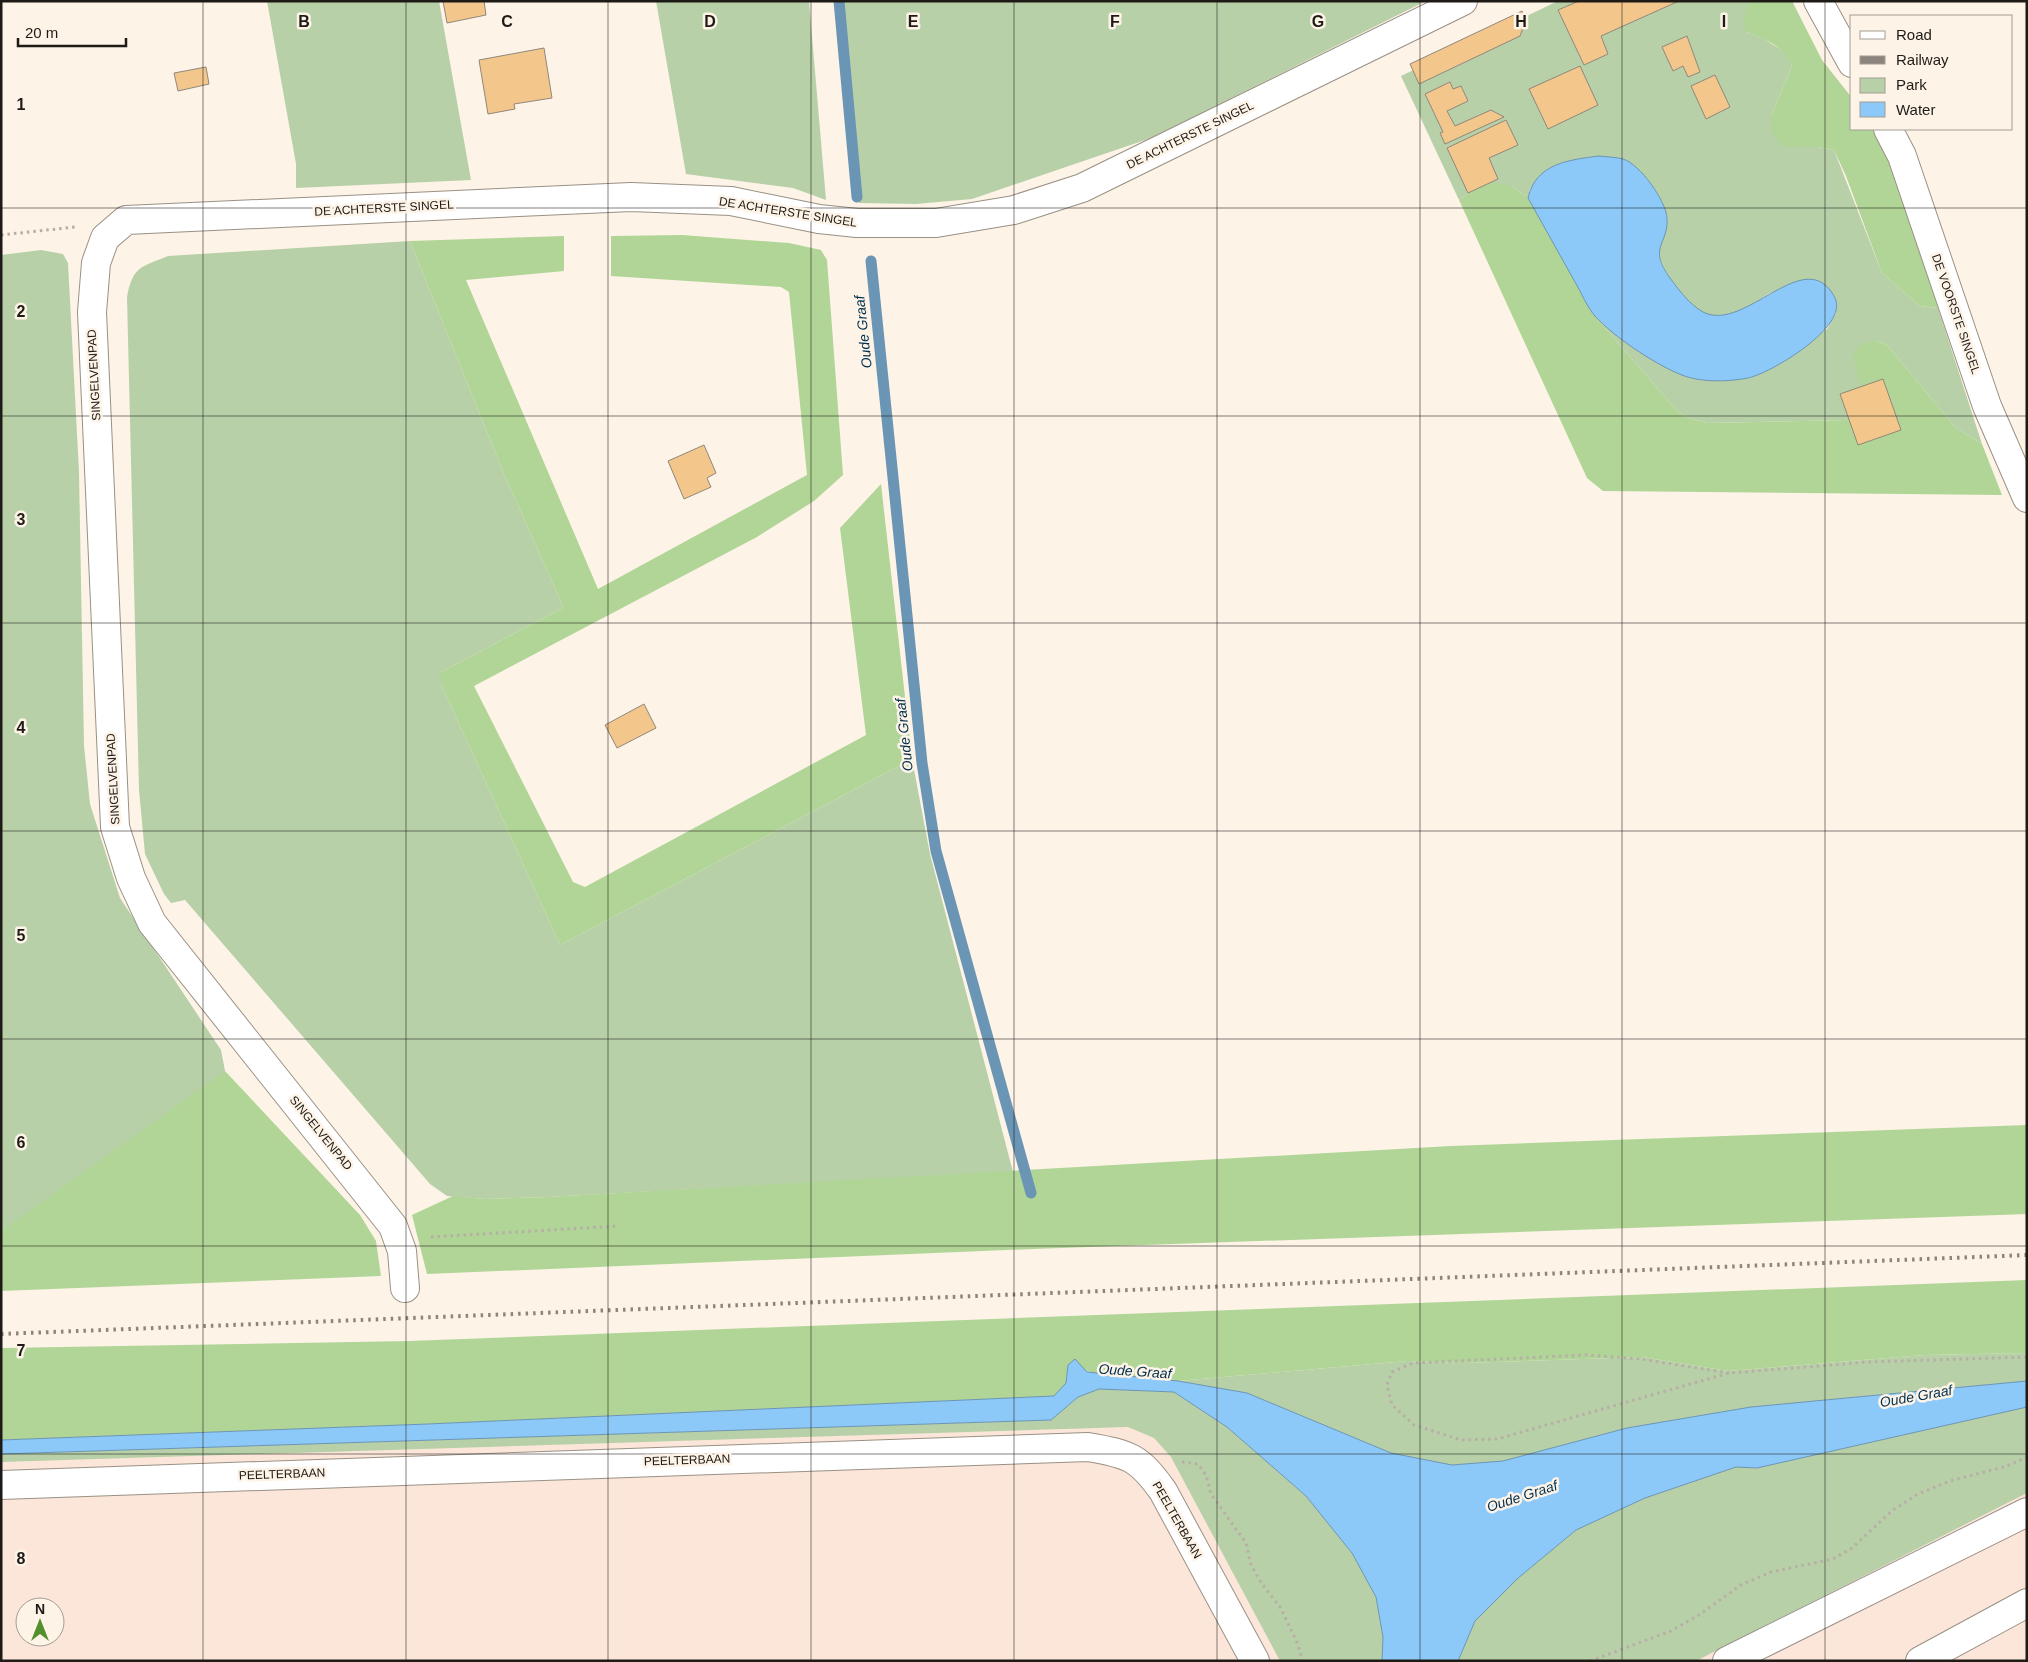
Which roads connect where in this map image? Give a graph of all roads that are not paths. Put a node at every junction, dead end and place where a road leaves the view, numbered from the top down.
1 (1462, 1) edge
2 (1818, 1) edge
3 (1850, 59) edge
4 (1889, 130) edge
5 (126, 220) joint
6 (2027, 498) edge
7 (405, 1288) dead end
8 (1, 1485) edge
9 (2027, 1512) edge
10 (2027, 1603) edge
11 (1255, 1661) edge
12 (1727, 1661) edge
13 (1920, 1661) edge

1 - 5 street, DE ACHTERSTE SINGEL
2 - 3 street
4 - 6 street, DE VOORSTE SINGEL
5 - 7 street, SINGELVENPAD
8 - 11 street, PEELTERBAAN
9 - 12 street
10 - 13 street

